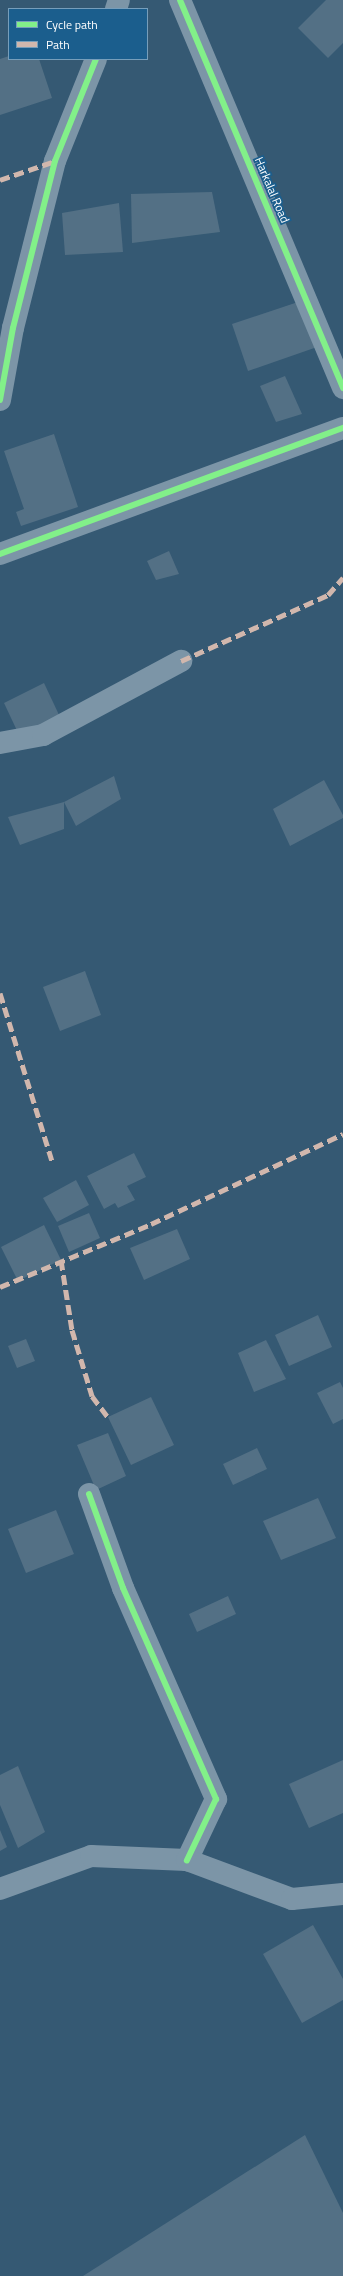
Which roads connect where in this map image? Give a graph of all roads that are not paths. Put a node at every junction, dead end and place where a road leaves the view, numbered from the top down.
1 (180, 0) edge
2 (96, 60) edge
3 (343, 388) edge
4 (0, 400) edge
5 (343, 428) edge
6 (0, 554) edge
7 (181, 661) dead end
8 (0, 743) edge
9 (89, 1494) dead end
10 (187, 1860) junction
11 (0, 1889) edge
12 (343, 1894) edge

1 - 3 street, Harkalal Road
2 - 4 street
5 - 6 street
7 - 8 street
9 - 10 street
10 - 11 street
10 - 12 street

